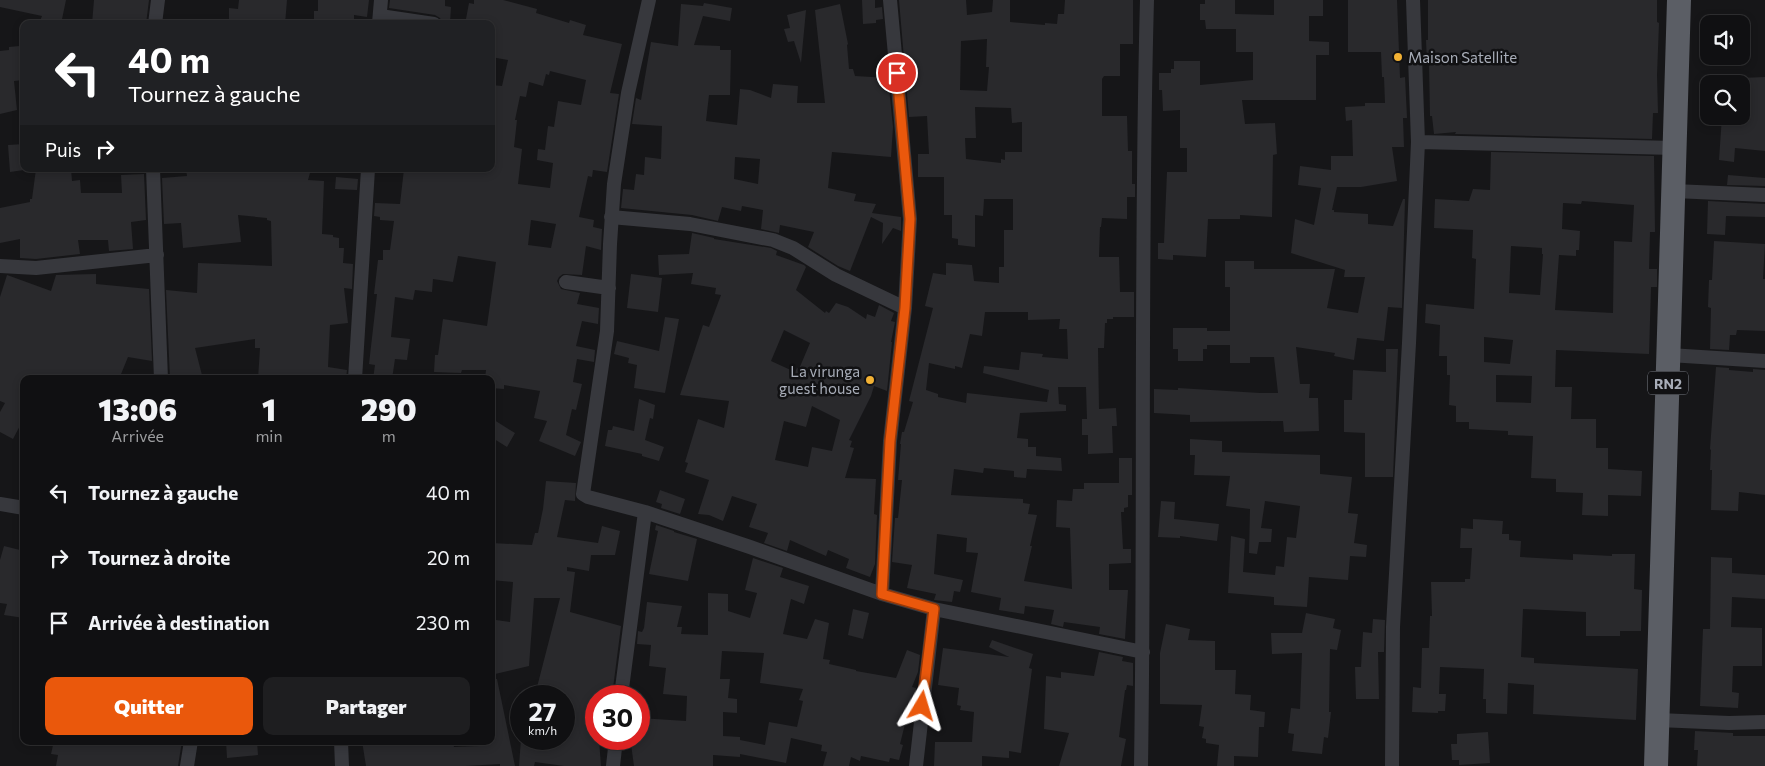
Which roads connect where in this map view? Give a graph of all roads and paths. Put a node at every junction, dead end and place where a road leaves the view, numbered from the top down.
1 (158, 0) edge
2 (381, 0) edge
3 (649, 0) edge
4 (890, 0) edge
5 (1147, 0) edge
6 (1413, 0) edge
7 (1679, 0) edge
8 (156, 20) edge
9 (379, 20) edge
10 (1418, 142) junction
11 (1675, 148) junction
12 (153, 172) edge
13 (368, 172) edge
14 (1674, 191) junction
15 (1765, 195) edge
16 (611, 217) junction
17 (157, 254) junction
18 (0, 266) edge
19 (566, 282) dead end
20 (609, 288) junction
21 (905, 308) junction
22 (1669, 355) junction
23 (1765, 360) edge
24 (161, 375) edge
25 (355, 375) edge
26 (0, 504) edge
27 (20, 507) edge
28 (645, 512) junction
29 (882, 594) junction
30 (934, 609) junction
31 (1143, 652) junction
32 (623, 685) edge
33 (1658, 720) junction
34 (1765, 722) edge
35 (191, 745) edge
36 (341, 745) edge
37 (615, 750) edge
38 (188, 766) edge
39 (342, 766) edge
40 (613, 766) edge
41 (916, 766) edge
42 (1141, 766) edge
43 (1392, 766) edge
44 (1656, 766) edge

1 - 8 street
2 - 9 street
3 - 16 street
4 - 21 street
5 - 31 street
6 - 10 street
7 - 11 highway, RN2
10 - 11 street
10 - 43 street
11 - 14 highway, RN2
12 - 17 street
13 - 25 street
14 - 15 street
14 - 22 highway, RN2
16 - 20 street
16 - 21 street
17 - 18 street
17 - 24 street
19 - 20 street
20 - 28 street
21 - 29 street
22 - 23 street
22 - 33 highway, RN2
26 - 27 street
28 - 29 street
28 - 32 street
29 - 30 street
30 - 31 street
30 - 41 street
31 - 42 street
33 - 34 street
33 - 44 highway, RN2
35 - 38 street
36 - 39 street
37 - 40 street

